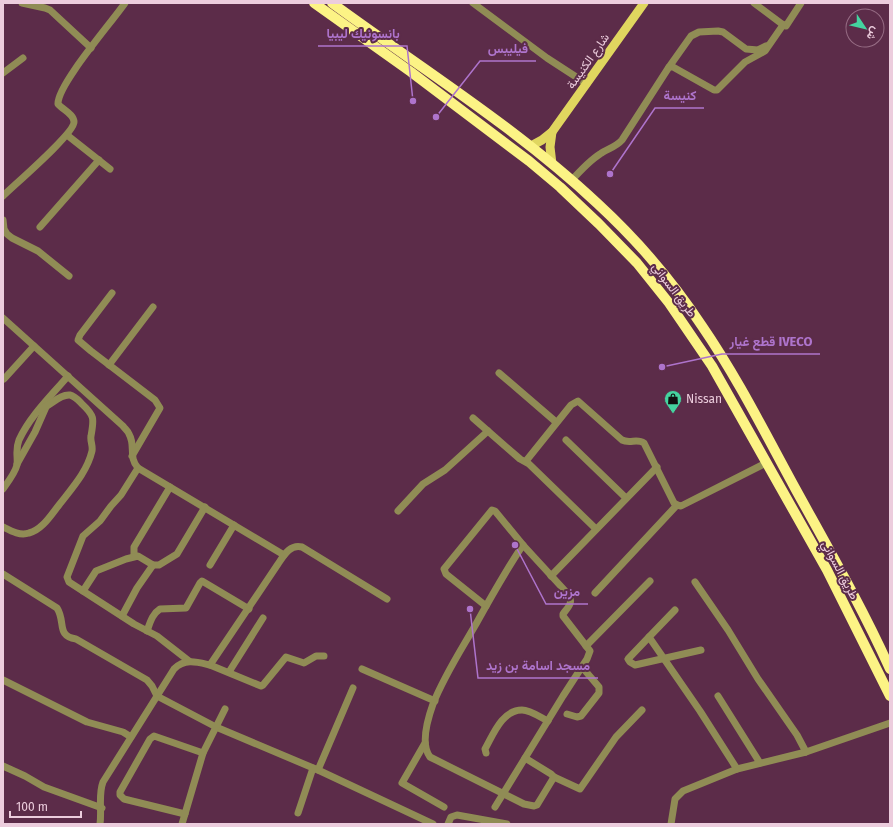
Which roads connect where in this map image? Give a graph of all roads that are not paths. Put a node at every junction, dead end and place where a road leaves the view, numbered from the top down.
1 (22, 3) edge
2 (125, 3) edge
3 (314, 3) edge
4 (332, 3) edge
5 (473, 3) edge
6 (642, 3) edge
7 (754, 3) edge
8 (801, 3) edge
9 (783, 25) junction
10 (770, 44) junction
11 (91, 48) junction
12 (22, 58) dead end
13 (669, 67) junction
14 (3, 73) edge
15 (587, 84) junction
16 (552, 132) junction
17 (67, 135) junction
18 (531, 146) junction
19 (98, 160) junction
20 (552, 164) junction
21 (110, 169) dead end
22 (571, 181) junction
23 (3, 196) edge
24 (3, 220) edge
25 (40, 227) dead end
26 (69, 276) dead end
27 (112, 293) dead end
28 (154, 307) dead end
29 (6, 320) edge
30 (3, 329) edge
31 (34, 346) junction
32 (109, 365) junction
33 (499, 373) dead end
34 (68, 376) junction
35 (4, 378) dead end
36 (43, 408) junction
37 (473, 418) dead end
38 (556, 422) junction
39 (488, 432) junction
40 (566, 440) dead end
41 (132, 456) junction
42 (526, 461) junction
43 (766, 463) junction
44 (657, 467) junction
45 (138, 468) junction
46 (170, 487) junction
47 (3, 489) edge
48 (626, 498) junction
49 (677, 505) junction
50 (205, 507) junction
51 (398, 511) dead end
52 (234, 525) junction
53 (3, 527) edge
54 (596, 529) junction
55 (523, 545) junction
56 (284, 555) junction
57 (134, 556) junction
58 (153, 565) junction
59 (210, 565) dead end
60 (3, 574) edge
61 (551, 576) junction
62 (650, 581) dead end
63 (695, 582) dead end
64 (83, 591) junction
65 (595, 593) dead end
66 (387, 599) dead end
67 (486, 606) junction
68 (249, 609) junction
69 (675, 610) dead end
70 (122, 616) junction
71 (264, 618) dead end
72 (147, 631) junction
73 (649, 637) junction
74 (586, 646) junction
75 (701, 650) dead end
76 (324, 656) dead end
77 (663, 658) junction
78 (189, 661) junction
79 (210, 665) junction
80 (582, 667) junction
81 (362, 669) dead end
82 (890, 669) edge
83 (229, 672) junction
84 (3, 680) edge
85 (353, 688) dead end
86 (157, 696) junction
87 (718, 696) dead end
88 (890, 696) edge
89 (435, 701) junction
90 (225, 709) dead end
91 (642, 710) dead end
92 (567, 714) dead end
93 (548, 721) junction
94 (890, 723) edge
95 (216, 727) junction
96 (131, 737) junction
97 (425, 743) junction
98 (203, 752) junction
99 (806, 752) junction
100 (486, 753) dead end
101 (525, 758) junction
102 (760, 763) junction
103 (3, 766) edge
104 (315, 769) junction
105 (737, 769) junction
106 (554, 777) junction
107 (502, 794) junction
108 (444, 807) dead end
109 (494, 807) dead end
110 (102, 808) junction
111 (298, 813) dead end
112 (185, 814) junction
113 (100, 824) edge
114 (182, 824) edge
115 (433, 824) edge
116 (448, 824) edge
117 (507, 824) edge
118 (671, 824) edge

1 - 11 street
2 - 11 street
3 - 43 highway, طريق السواني
4 - 18 highway, طريق السواني
5 - 15 street
6 - 15 main road, شارع الكنيسة
7 - 9 street
8 - 9 street
9 - 10 street
10 - 13 street
10 - 13 street
11 - 17 street
12 - 14 street
13 - 22 street
15 - 16 main road, شارع الكنيسة
16 - 18 main road, شارع الكنيسة
16 - 20 main road
17 - 19 street
17 - 23 street
18 - 20 highway, طريق السواني
19 - 21 street
19 - 25 street
20 - 22 highway, طريق السواني
22 - 82 highway, طريق السواني
24 - 26 street
27 - 32 street
28 - 32 street
29 - 30 street
29 - 31 street
31 - 34 street
31 - 35 street
32 - 41 street
33 - 38 street
34 - 36 street
34 - 41 street
36 - 47 street
36 - 53 street
37 - 39 street
38 - 42 street
38 - 44 street
39 - 42 street
39 - 51 street
40 - 48 street
41 - 45 street
42 - 54 street
43 - 49 street
43 - 88 highway, طريق السواني
44 - 48 street
44 - 49 street
45 - 46 street
45 - 64 street
46 - 50 street
46 - 57 street
48 - 54 street
49 - 65 street
50 - 52 street
50 - 58 street
52 - 56 street
52 - 59 street
54 - 61 street
55 - 61 street
55 - 67 street
55 - 67 street
56 - 66 street
56 - 68 street
57 - 58 street
57 - 64 street
58 - 70 street
60 - 86 street
61 - 74 street
62 - 74 street
63 - 99 street
64 - 70 street
67 - 89 street
68 - 72 street
68 - 79 street
69 - 73 street
70 - 72 street
71 - 83 street
72 - 78 street
73 - 77 street
73 - 77 street
74 - 80 street
75 - 77 street
76 - 83 street
77 - 105 street
78 - 79 street
78 - 86 street
79 - 83 street
80 - 92 street
80 - 93 street
81 - 89 street
84 - 96 street
85 - 104 street
86 - 95 street
86 - 96 street
87 - 102 street
89 - 97 street
90 - 95 street
91 - 106 street
93 - 100 street
93 - 101 street
94 - 99 street
95 - 98 street
95 - 104 street
96 - 110 street
97 - 107 street
97 - 108 street
98 - 112 street
98 - 112 street
99 - 102 street
101 - 106 street
101 - 107 street
102 - 105 street
103 - 110 street
104 - 111 street
104 - 115 street
105 - 118 street
106 - 107 street
107 - 109 street
110 - 113 street
112 - 114 street
116 - 117 street

